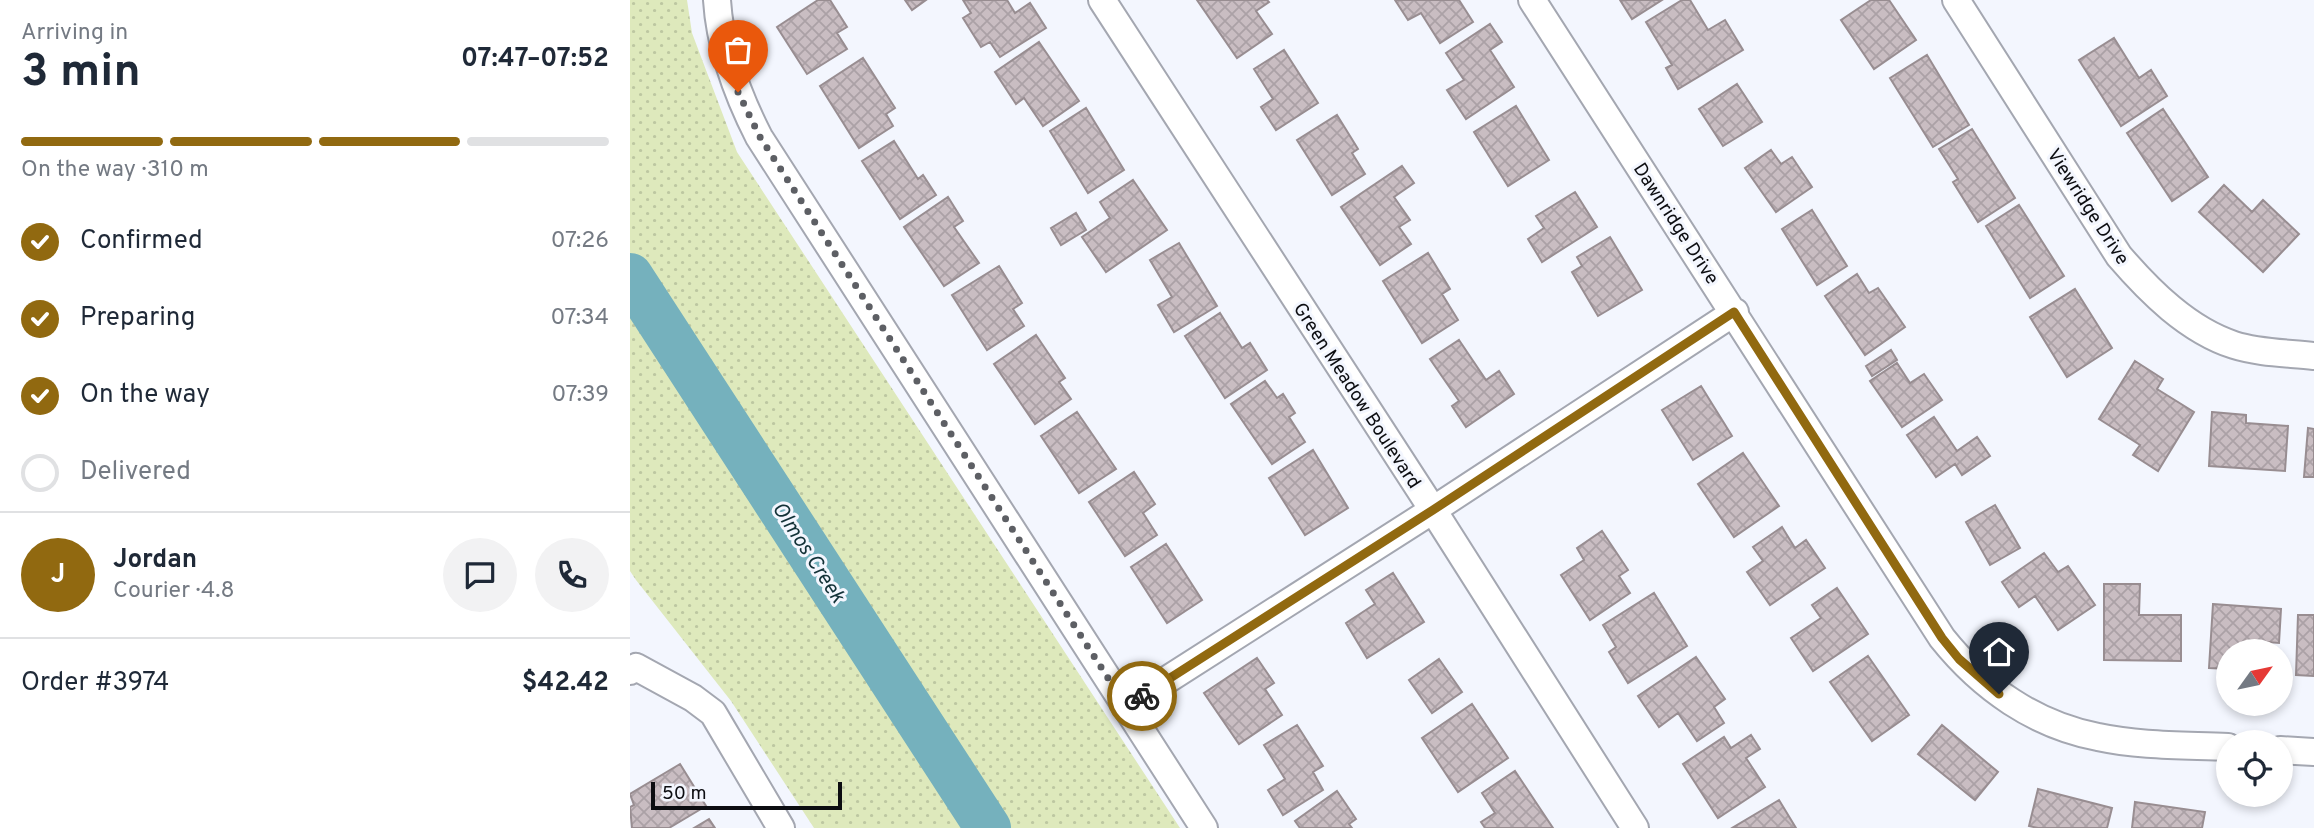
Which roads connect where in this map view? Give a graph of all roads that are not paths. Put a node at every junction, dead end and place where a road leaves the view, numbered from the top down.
1 (717, 0) edge
2 (1102, 0) edge
3 (1532, 0) edge
4 (1956, 0) edge
5 (1734, 312) junction
6 (2314, 356) edge
7 (1433, 510) junction
8 (633, 669) edge
9 (1126, 706) junction
10 (2216, 746) edge
11 (2293, 751) edge
12 (2314, 752) edge
13 (781, 828) edge
14 (1204, 828) edge
15 (1635, 828) edge

1 - 9 street
2 - 7 street, Green Meadow Boulevard
3 - 5 street, Dawnridge Drive
4 - 6 street, Viewridge Drive
5 - 7 street
5 - 10 street, Dawnridge Drive
7 - 9 street
7 - 15 street, Green Meadow Boulevard
8 - 13 street
9 - 14 street
11 - 12 street

